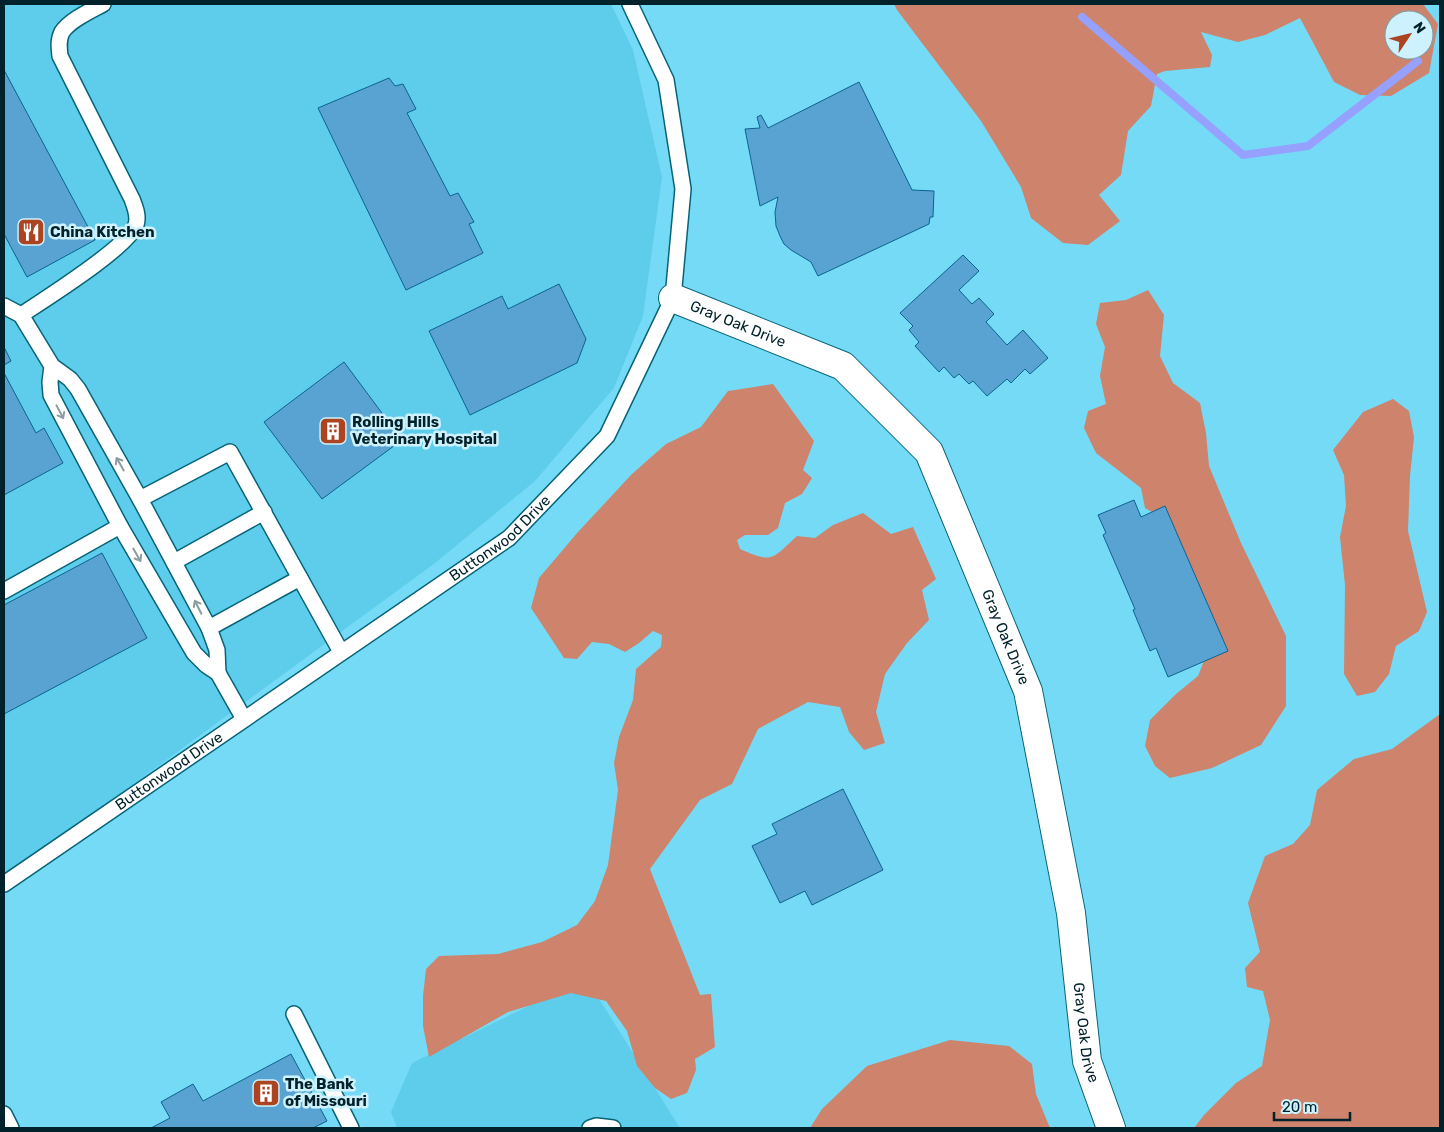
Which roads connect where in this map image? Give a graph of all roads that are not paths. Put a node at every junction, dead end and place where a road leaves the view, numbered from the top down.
1 (103, 4) edge
2 (630, 4) edge
3 (673, 298) junction
4 (4, 306) edge
5 (20, 315) junction
6 (52, 366) junction
7 (140, 499) junction
8 (264, 512) junction
9 (120, 526) junction
10 (174, 562) junction
11 (300, 578) junction
12 (4, 591) edge
13 (209, 628) junction
14 (341, 652) junction
15 (218, 673) junction
16 (244, 719) junction
17 (4, 884) edge
18 (294, 1014) dead end
19 (4, 1114) edge
20 (11, 1128) edge
21 (352, 1128) edge
22 (590, 1128) edge
23 (613, 1128) edge
24 (1111, 1128) edge

1 - 5 lane
2 - 3 lane, Buttonwood Drive
3 - 14 lane, Buttonwood Drive
3 - 24 street, Gray Oak Drive
4 - 5 lane
5 - 6 lane
7 -> 6 lane
6 -> 9 lane
7 - 8 lane
7 - 10 lane
8 - 10 lane
8 - 11 lane
9 - 12 lane
9 -> 15 lane
13 -> 10 lane
11 - 13 lane
11 - 14 lane
13 - 15 lane
14 - 16 lane, Buttonwood Drive
15 - 16 lane
16 - 17 lane, Buttonwood Drive
18 - 21 lane
19 - 20 lane
22 - 23 lane

